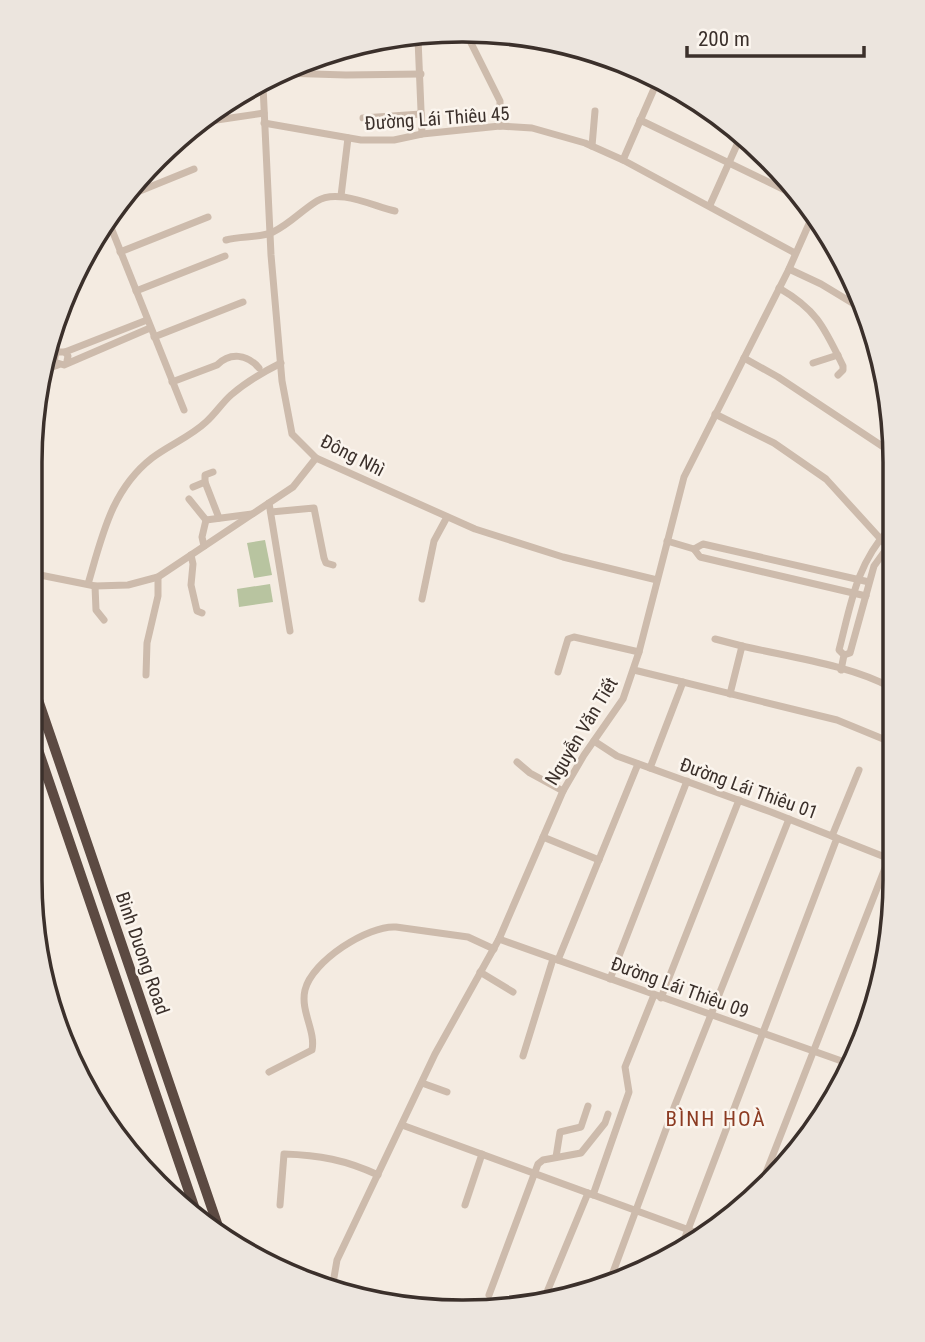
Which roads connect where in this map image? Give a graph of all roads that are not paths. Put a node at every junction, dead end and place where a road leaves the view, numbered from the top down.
1 (471, 42) edge
2 (419, 45) edge
3 (303, 74) edge
4 (421, 74) junction
5 (654, 88) edge
6 (263, 92) edge
7 (595, 111) dead end
8 (264, 113) junction
9 (421, 114) junction
10 (363, 118) dead end
11 (220, 120) edge
12 (640, 120) junction
13 (264, 123) junction
14 (500, 126) junction
15 (422, 134) junction
16 (348, 138) junction
17 (737, 144) edge
18 (592, 146) junction
19 (622, 160) junction
20 (729, 163) junction
21 (194, 169) dead end
22 (782, 188) edge
23 (142, 190) edge
24 (341, 196) junction
25 (710, 205) junction
26 (395, 211) dead end
27 (208, 217) dead end
28 (808, 224) edge
29 (112, 231) edge
30 (271, 233) junction
31 (226, 240) dead end
32 (120, 252) junction
33 (795, 253) junction
34 (225, 256) dead end
35 (789, 269) junction
36 (779, 288) junction
37 (136, 291) junction
38 (243, 302) dead end
39 (851, 302) edge
40 (149, 324) junction
41 (154, 337) junction
42 (65, 352) junction
43 (838, 355) junction
44 (56, 356) edge
45 (744, 358) junction
46 (67, 361) junction
47 (54, 362) edge
48 (281, 363) junction
49 (813, 363) dead end
50 (58, 365) junction
51 (53, 367) edge
52 (259, 368) dead end
53 (838, 375) dead end
54 (172, 382) junction
55 (184, 410) dead end
56 (715, 414) junction
57 (882, 446) edge
58 (316, 458) junction
59 (213, 472) dead end
60 (205, 482) junction
61 (193, 487) dead end
62 (189, 499) dead end
63 (269, 503) junction
64 (271, 512) junction
65 (253, 514) junction
66 (447, 517) junction
67 (219, 518) junction
68 (206, 520) junction
69 (883, 537) edge
70 (880, 540) junction
71 (667, 541) junction
72 (883, 542) edge
73 (204, 546) junction
74 (694, 549) junction
75 (883, 553) edge
76 (191, 555) junction
77 (752, 555) junction
78 (333, 565) dead end
79 (748, 568) junction
80 (807, 568) junction
81 (42, 575) edge
82 (159, 577) junction
83 (856, 579) junction
84 (657, 580) junction
85 (804, 582) junction
86 (869, 582) junction
87 (92, 585) junction
88 (853, 593) junction
89 (866, 596) junction
90 (422, 599) dead end
91 (202, 613) dead end
92 (104, 620) dead end
93 (290, 631) dead end
94 (715, 639) dead end
95 (742, 646) junction
96 (639, 652) junction
97 (844, 655) junction
98 (634, 670) junction
99 (841, 670) junction
100 (558, 672) dead end
101 (146, 675) dead end
102 (683, 682) junction
103 (883, 682) edge
104 (730, 694) junction
105 (42, 711) edge
106 (883, 739) edge
107 (594, 741) junction
108 (42, 761) edge
109 (517, 762) dead end
110 (638, 764) junction
111 (650, 768) junction
112 (859, 771) dead end
113 (687, 781) junction
114 (563, 791) junction
115 (739, 800) junction
116 (789, 819) junction
117 (543, 837) junction
118 (834, 837) junction
119 (883, 856) edge
120 (599, 860) junction
121 (883, 881) edge
122 (499, 939) junction
123 (494, 949) junction
124 (556, 960) junction
125 (481, 972) junction
126 (610, 979) junction
127 (513, 992) dead end
128 (658, 996) junction
129 (711, 1016) junction
130 (763, 1034) junction
131 (812, 1051) junction
132 (523, 1056) dead end
133 (842, 1061) edge
134 (269, 1072) dead end
135 (422, 1083) junction
136 (170, 1087) junction
137 (447, 1092) dead end
138 (155, 1093) junction
139 (588, 1106) dead end
140 (608, 1114) dead end
141 (402, 1125) junction
142 (482, 1154) junction
143 (556, 1157) junction
144 (767, 1170) edge
145 (534, 1173) junction
146 (378, 1174) junction
147 (590, 1194) junction
148 (188, 1199) edge
149 (280, 1205) dead end
150 (465, 1205) dead end
151 (636, 1211) junction
152 (216, 1219) edge
153 (688, 1230) junction
154 (692, 1231) edge
155 (686, 1236) edge
156 (613, 1272) edge
157 (334, 1280) edge
158 (547, 1291) edge
159 (489, 1295) dead end

1 - 14 street
2 - 4 street
3 - 4 street
4 - 9 street
5 - 12 street
6 - 8 street, Đông Nhì
7 - 18 street
8 - 11 street
8 - 13 street, Đông Nhì
9 - 10 street
9 - 15 street
12 - 19 street
12 - 20 street
13 - 16 street, Đường Lái Thiêu 45
13 - 30 street, Đông Nhì
14 - 15 street, Đường Lái Thiêu 45
14 - 18 street, Đường Lái Thiêu 45
15 - 16 street, Đường Lái Thiêu 45
16 - 24 street
17 - 20 street
18 - 19 street, Đường Lái Thiêu 45
19 - 25 street, Đường Lái Thiêu 45
20 - 22 street
20 - 25 street
21 - 23 street
24 - 26 street
24 - 30 street
25 - 33 street, Đường Lái Thiêu 45
27 - 32 street
28 - 33 street, Nguyễn Văn Tiết
29 - 32 street
30 - 31 street
30 - 48 street, Đông Nhì
32 - 37 street
33 - 35 street, Nguyễn Văn Tiết
34 - 37 street
35 - 36 street, Nguyễn Văn Tiết
35 - 39 street
36 - 43 street
36 - 45 street, Nguyễn Văn Tiết
37 - 40 street
38 - 41 street
40 - 41 street
40 - 42 street
40 - 46 street
41 - 54 street
42 - 44 street
42 - 46 street
43 - 49 street
43 - 53 street
45 - 56 street, Nguyễn Văn Tiết
45 - 57 street
46 - 50 street
47 - 50 street
48 - 58 street, Đông Nhì
48 - 87 street
50 - 51 street
52 - 54 street
54 - 55 street
56 - 70 street
56 - 71 street, Nguyễn Văn Tiết
58 - 63 street
58 - 66 street, Đông Nhì
59 - 60 street
60 - 61 street
60 - 67 street
62 - 68 street
63 - 64 street
63 - 65 street
64 - 78 street
64 - 93 street
65 - 67 street
65 - 73 street
66 - 84 street, Đông Nhì
66 - 90 street
67 - 68 street
68 - 73 street
69 - 70 street
70 - 72 street
70 - 83 street
71 - 74 street
71 - 84 street, Nguyễn Văn Tiết
73 - 76 street
74 - 77 street
74 - 79 street
75 - 86 street
76 - 82 street
76 - 91 street
77 - 79 street
77 - 80 street
79 - 85 street
80 - 83 street
80 - 85 street
81 - 87 street
82 - 87 street
82 - 101 street
83 - 86 street
83 - 88 street
84 - 96 street, Nguyễn Văn Tiết
85 - 88 street
86 - 89 street
87 - 92 street
88 - 89 street
88 - 97 street
89 - 97 street
94 - 95 street
95 - 99 street
95 - 104 street
96 - 98 street, Nguyễn Văn Tiết
96 - 100 street
97 - 99 street
98 - 102 street
98 - 107 street, Nguyễn Văn Tiết
99 - 103 street
102 - 104 street
102 - 111 street
104 - 106 street
105 - 136 highway, Binh Duong Road
107 - 110 street, Đường Lái Thiêu 01
107 - 114 street, Nguyễn Văn Tiết
108 - 138 highway, Binh Duong Road
109 - 114 street
110 - 111 street, Đường Lái Thiêu 01
110 - 120 street
111 - 113 street, Đường Lái Thiêu 01
112 - 118 street
113 - 115 street, Đường Lái Thiêu 01
113 - 126 street
114 - 117 street, Nguyễn Văn Tiết
115 - 116 street, Đường Lái Thiêu 01
115 - 128 street
116 - 118 street, Đường Lái Thiêu 01
116 - 129 street
117 - 120 street
117 - 122 street, Nguyễn Văn Tiết
118 - 119 street, Đường Lái Thiêu 01
118 - 130 street
120 - 124 street
121 - 131 street
122 - 123 street, Nguyễn Văn Tiết
122 - 124 street, Đường Lái Thiêu 09
123 - 125 street, Nguyễn Văn Tiết
123 - 134 street
124 - 126 street, Đường Lái Thiêu 09
124 - 132 street
125 - 127 street
125 - 135 street, Nguyễn Văn Tiết
126 - 128 street, Đường Lái Thiêu 09
128 - 129 street, Đường Lái Thiêu 09
128 - 147 street
129 - 130 street, Đường Lái Thiêu 09
129 - 151 street
130 - 131 street, Đường Lái Thiêu 09
130 - 153 street
131 - 133 street, Đường Lái Thiêu 09
131 - 144 street
135 - 137 street
135 - 141 street, Nguyễn Văn Tiết
136 - 138 highway
136 - 152 highway, Binh Duong Road
138 - 148 highway, Binh Duong Road
139 - 143 street
140 - 143 street
141 - 142 street
141 - 146 street, Nguyễn Văn Tiết
142 - 145 street
142 - 150 street
143 - 145 street
145 - 147 street
145 - 159 street
146 - 149 street
146 - 157 street, Nguyễn Văn Tiết
147 - 151 street
147 - 158 street
151 - 153 street
151 - 156 street
153 - 154 street
153 - 155 street

